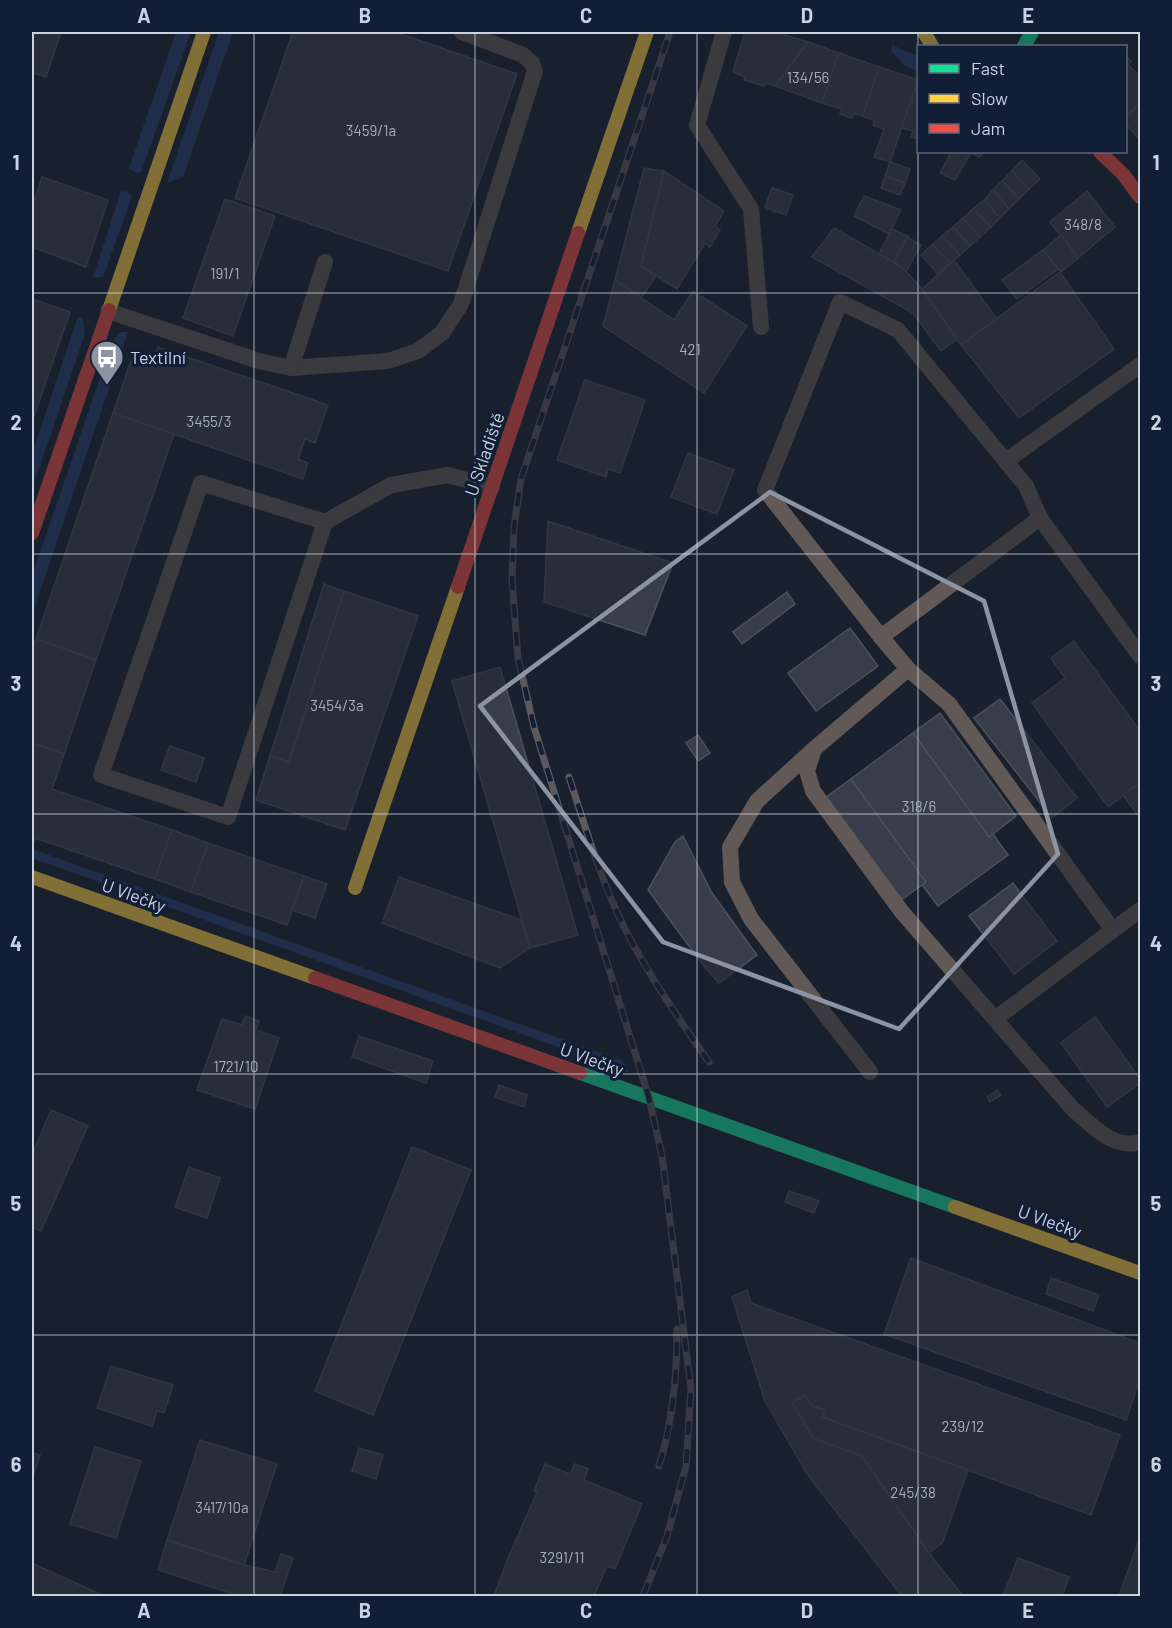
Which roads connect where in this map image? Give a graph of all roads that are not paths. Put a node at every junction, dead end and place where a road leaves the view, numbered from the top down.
1 (204, 32) edge
2 (462, 32) edge
3 (647, 32) edge
4 (724, 32) edge
5 (1101, 153) edge
6 (1140, 197) edge
7 (325, 262) dead end
8 (108, 311) junction
9 (761, 327) dead end
10 (1140, 365) edge
11 (291, 368) junction
12 (1006, 461) junction
13 (492, 487) junction
14 (1040, 518) junction
15 (326, 522) junction
16 (32, 533) edge
17 (881, 637) junction
18 (1140, 656) edge
19 (908, 669) junction
20 (815, 749) junction
21 (32, 877) edge
22 (355, 888) dead end
23 (1140, 910) edge
24 (1113, 930) junction
25 (995, 1019) junction
26 (870, 1072) dead end
27 (1140, 1142) edge
28 (1140, 1273) edge

1 - 8 street
2 - 11 lane
3 - 13 street, U Skladiště
4 - 9 lane
5 - 6 street
7 - 11 lane
8 - 11 lane
8 - 16 street
10 - 12 lane
12 - 14 lane
12 - 17 lane
13 - 15 lane
13 - 22 street, U Skladiště
14 - 17 lane
14 - 18 lane
15 - 15 lane
17 - 19 lane
19 - 20 lane
19 - 24 lane
20 - 25 lane
20 - 26 lane
21 - 28 street, U Vlečky
23 - 24 lane
24 - 25 lane
25 - 27 lane

